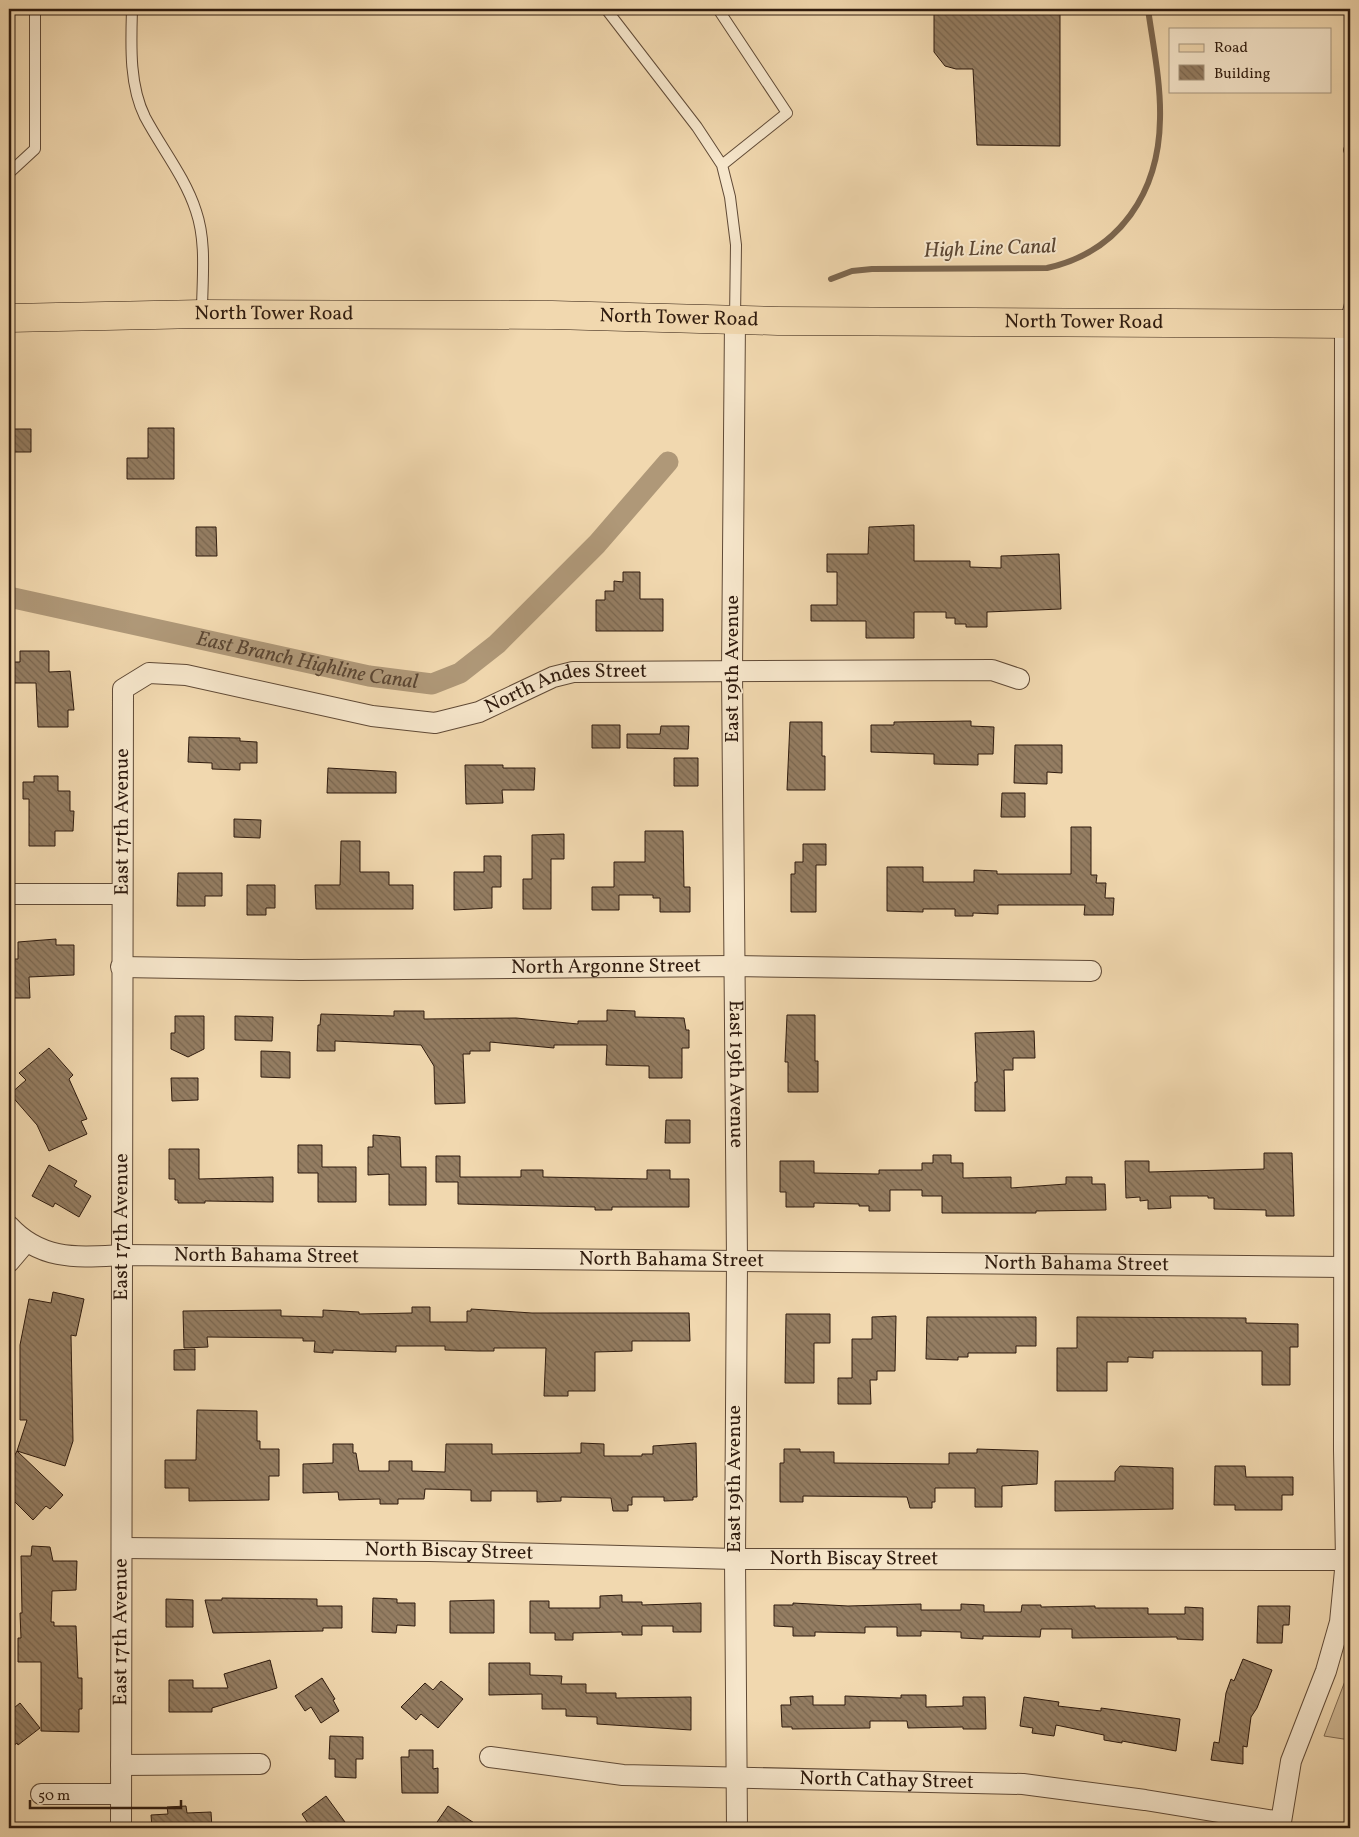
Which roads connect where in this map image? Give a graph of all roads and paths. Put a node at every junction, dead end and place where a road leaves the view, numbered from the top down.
1 (35, 9) edge
2 (132, 9) edge
3 (606, 9) edge
4 (718, 9) edge
5 (722, 165) junction
6 (9, 173) edge
7 (202, 314) junction
8 (9, 318) edge
9 (1349, 318) edge
10 (736, 320) junction
11 (1348, 419) edge
12 (732, 670) junction
13 (1019, 679) dead end
14 (123, 689) joint
15 (9, 894) edge
16 (122, 894) junction
17 (734, 966) junction
18 (121, 967) junction
19 (1091, 971) dead end
20 (9, 1226) edge
21 (26, 1242) junction
22 (124, 1255) junction
23 (737, 1261) junction
24 (9, 1262) edge
25 (1344, 1267) junction
26 (123, 1548) junction
27 (735, 1559) junction
28 (1346, 1560) junction
29 (490, 1757) dead end
30 (260, 1764) dead end
31 (121, 1765) junction
32 (736, 1776) junction
33 (41, 1794) dead end
34 (121, 1794) junction
35 (1281, 1825) edge
36 (121, 1828) edge
37 (737, 1828) edge

1 - 6 lane
2 - 7 lane
3 - 5 lane
4 - 5 lane
5 - 10 lane
7 - 8 main road, North Tower Road
7 - 10 main road, North Tower Road
9 - 10 main road, North Tower Road
9 - 11 street
10 - 12 street, East 19th Avenue
11 - 25 street
12 - 13 street, North Andes Street
12 - 14 street, North Andes Street
12 - 17 street, East 19th Avenue
14 - 16 street, East 17th Avenue
15 - 16 street
16 - 18 street, East 17th Avenue
17 - 18 street, North Argonne Street
17 - 19 street, North Argonne Street
17 - 23 street, East 19th Avenue
18 - 22 street, East 17th Avenue
20 - 21 street, North Bahama Street
21 - 22 street, North Bahama Street
21 - 24 street
22 - 23 street, North Bahama Street
22 - 26 street, East 17th Avenue
23 - 25 street, North Bahama Street
23 - 27 street, East 19th Avenue
25 - 28 street
26 - 27 street, North Biscay Street
26 - 31 street, East 17th Avenue
27 - 28 street, North Biscay Street
27 - 32 street, East 19th Avenue
28 - 35 street
29 - 32 street, North Cathay Street
30 - 31 street
31 - 34 street, East 17th Avenue
32 - 35 street, North Cathay Street
32 - 37 street, East 19th Avenue
33 - 34 street
34 - 36 street, East 17th Avenue

